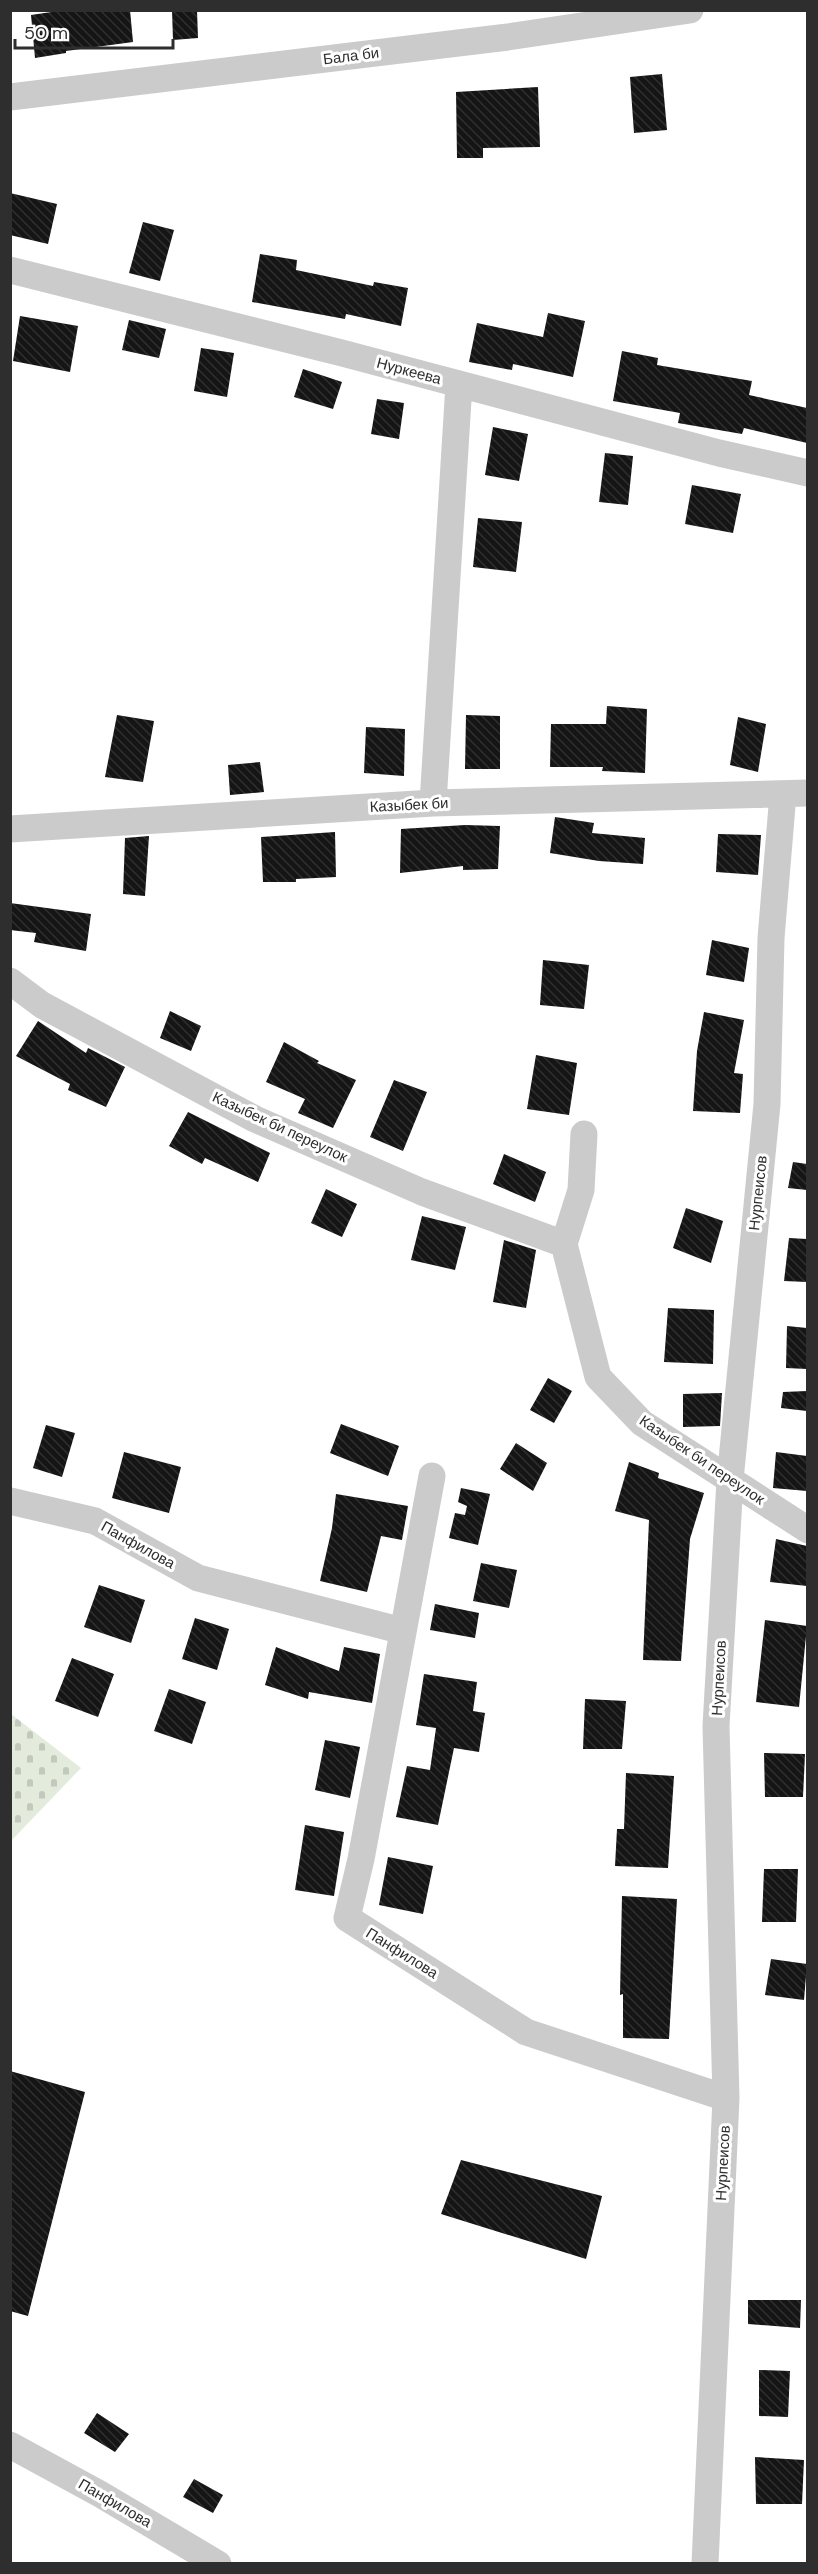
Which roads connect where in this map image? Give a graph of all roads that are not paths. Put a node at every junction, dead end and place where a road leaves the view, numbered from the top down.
1 (690, 10) edge
2 (10, 96) edge
3 (10, 270) edge
4 (459, 384) junction
5 (807, 473) edge
6 (795, 793) edge
7 (433, 803) junction
8 (10, 829) edge
9 (10, 981) edge
10 (584, 1134) dead end
11 (564, 1244) junction
12 (432, 1476) dead end
13 (730, 1480) junction
14 (10, 1501) edge
15 (807, 1530) edge
16 (403, 1631) junction
17 (726, 2098) junction
18 (10, 2445) edge
19 (218, 2564) edge
20 (705, 2564) edge

1 - 2 street, Бала би
3 - 4 street, Нуркеева
4 - 5 street, Нуркеева
4 - 7 street
6 - 7 street, Казыбек би
6 - 13 street, Нурпеисов
7 - 8 street, Казыбек би
9 - 11 street, Казыбек би переулок
10 - 11 street
11 - 13 street, Казыбек би переулок
12 - 16 street, Панфилова
13 - 15 street, Казыбек би переулок
13 - 17 street, Нурпеисов
14 - 16 street, Панфилова
16 - 17 street, Панфилова
17 - 20 street, Нурпеисов
18 - 19 street, Панфилова

